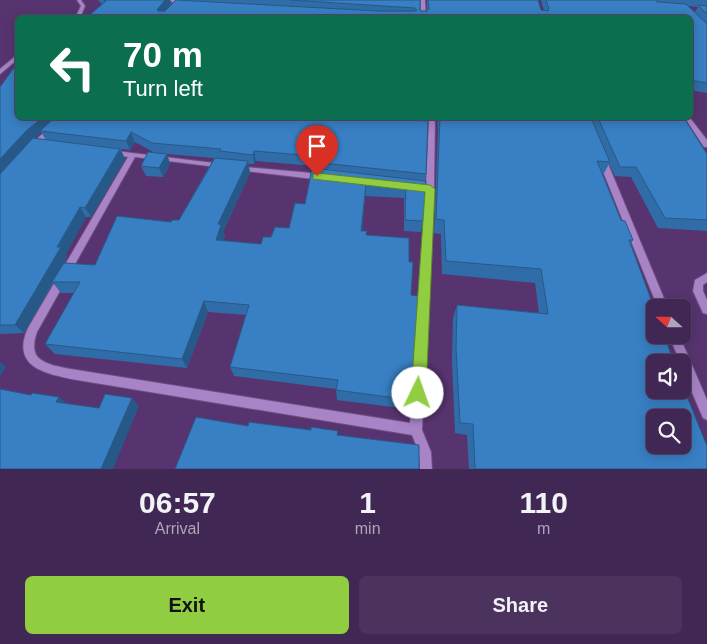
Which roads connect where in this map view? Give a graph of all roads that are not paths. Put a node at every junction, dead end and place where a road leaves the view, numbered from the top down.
1 (79, 0) edge
2 (423, 0) edge
3 (174, 2) edge
4 (186, 4) edge
5 (79, 15) edge
6 (165, 15) edge
7 (424, 15) edge
8 (15, 59) edge
9 (0, 72) edge
10 (61, 120) edge
11 (432, 120) edge
12 (689, 120) edge
13 (36, 144) junction
14 (46, 145) edge
15 (707, 145) edge
16 (30, 150) edge
17 (104, 151) edge
18 (600, 154) edge
19 (133, 155) junction
20 (326, 178) edge
21 (402, 186) edge
22 (430, 189) junction
23 (707, 277) edge
24 (659, 299) edge
25 (707, 310) edge
26 (678, 344) edge
27 (707, 414) edge
28 (416, 430) junction
29 (426, 469) edge

1 - 5 street
2 - 7 street
3 - 4 street
3 - 6 street
8 - 9 street
10 - 13 street
11 - 22 street
12 - 15 street
13 - 14 street
13 - 16 street
17 - 19 street
18 - 24 street
19 - 20 street
19 - 28 street
21 - 22 street
22 - 28 street
23 - 25 street
26 - 27 street
28 - 29 street

